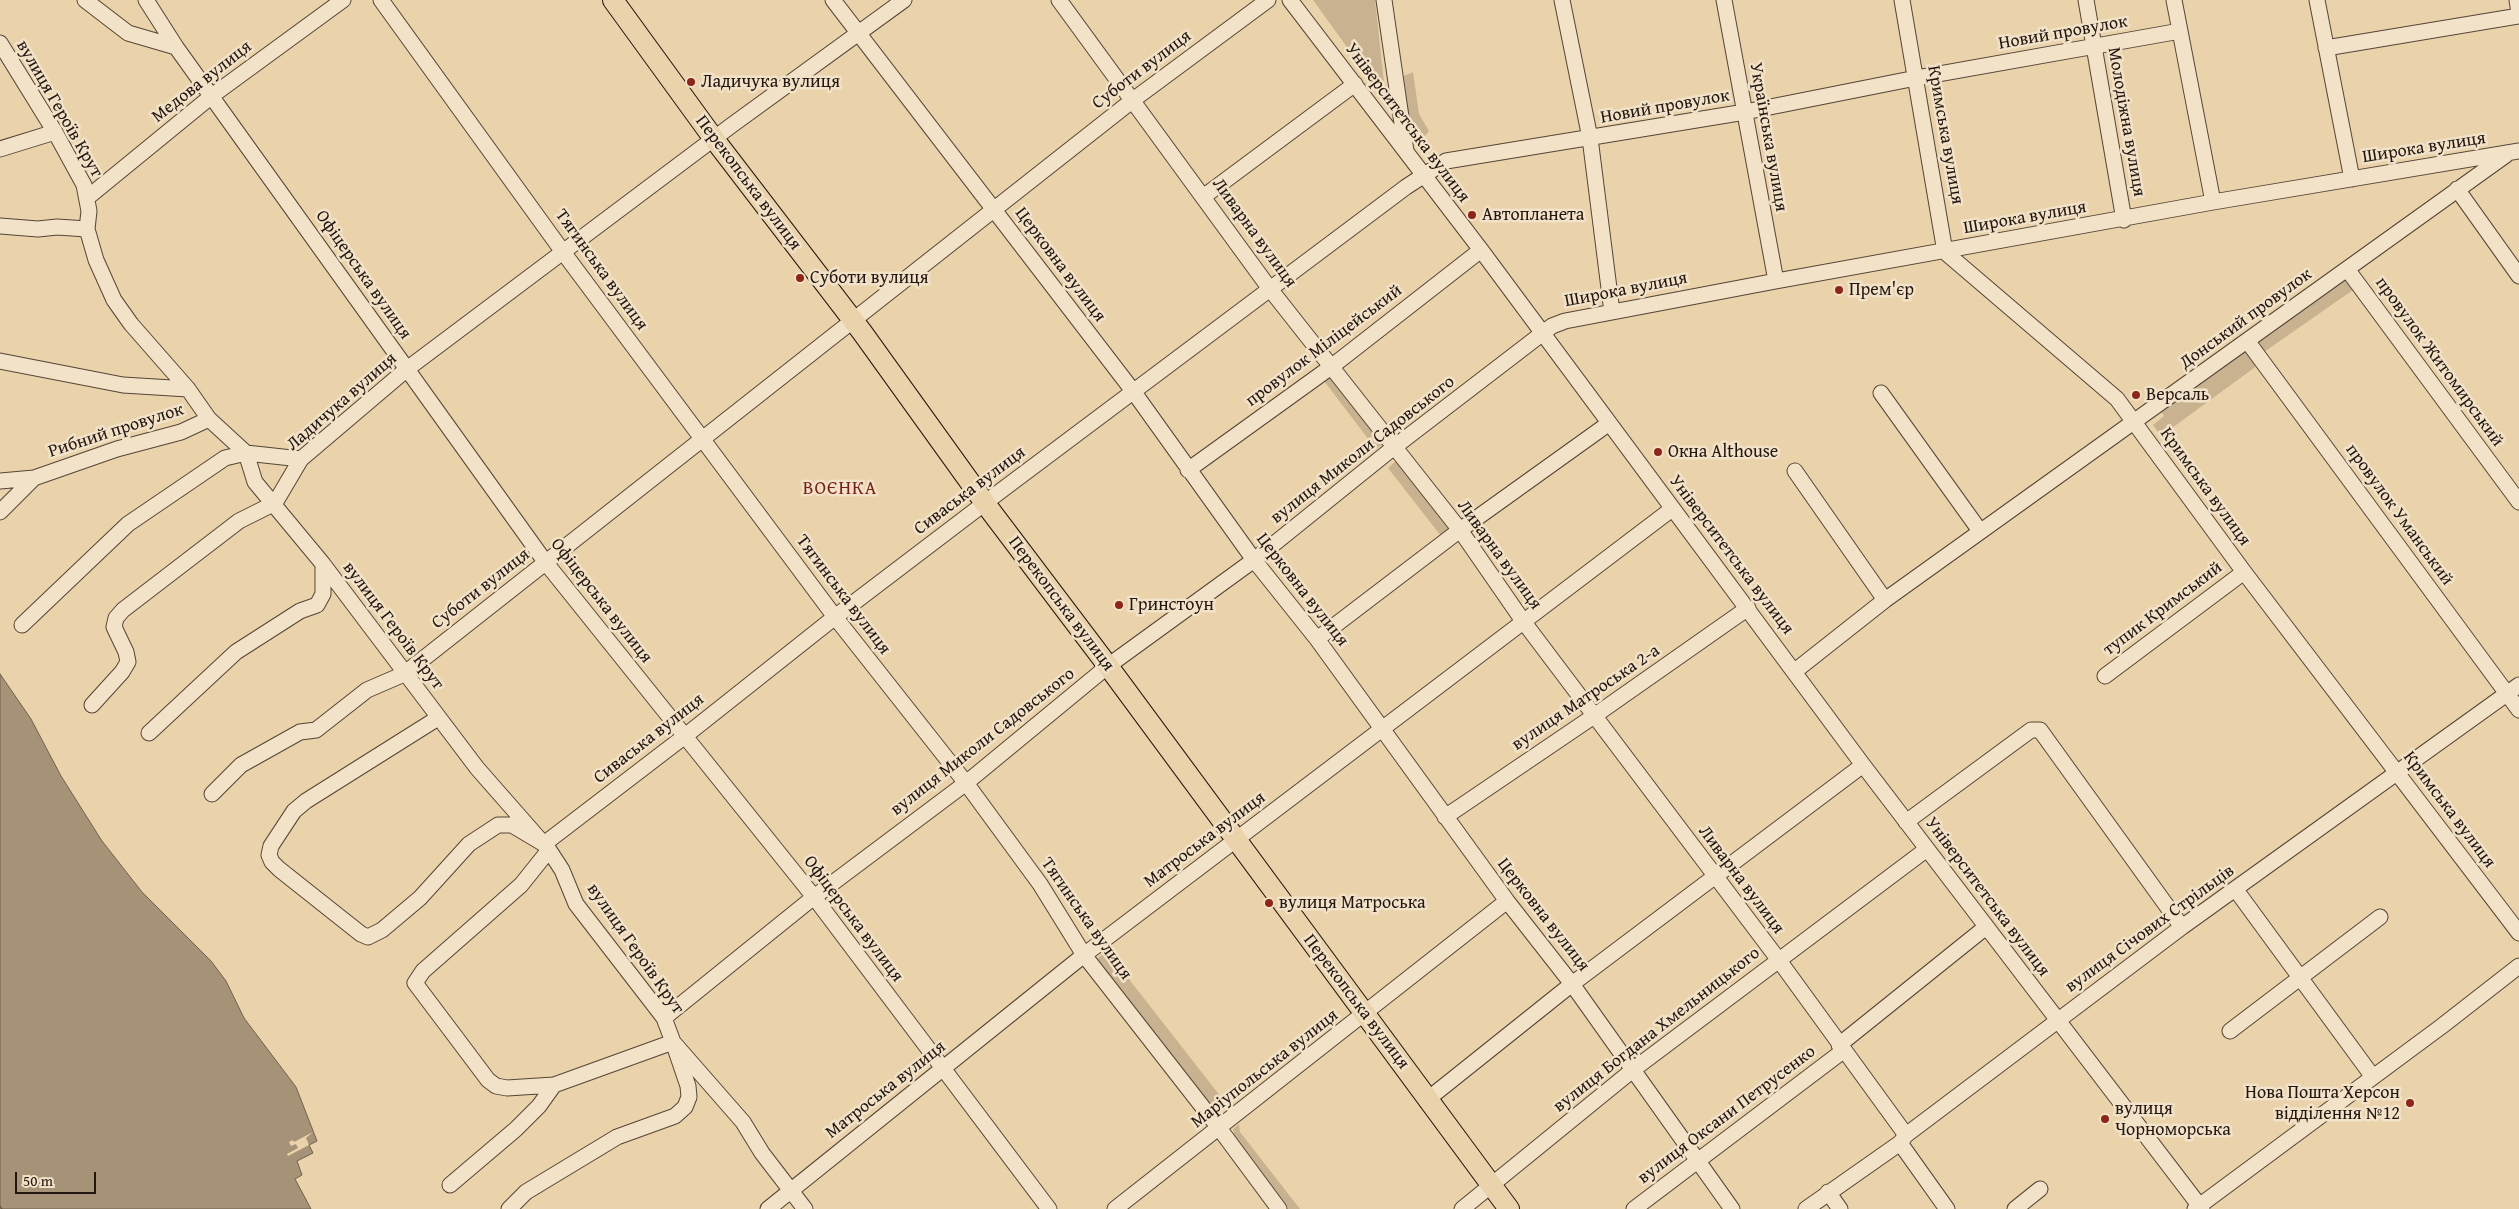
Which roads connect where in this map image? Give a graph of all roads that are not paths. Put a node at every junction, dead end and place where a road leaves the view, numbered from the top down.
1 (85, 0) edge
2 (146, 0) edge
3 (344, 0) edge
4 (381, 0) edge
5 (613, 0) edge
6 (833, 0) edge
7 (904, 0) edge
8 (1059, 0) edge
9 (1268, 0) edge
10 (1290, 0) edge
11 (1384, 0) edge
12 (1562, 0) edge
13 (1724, 0) edge
14 (1902, 0) edge
15 (2086, 0) edge
16 (2174, 0) edge
17 (2317, 0) edge
18 (2517, 0) edge
19 (2519, 15) edge
20 (2180, 31) junction
21 (859, 34) junction
22 (0, 43) edge
23 (176, 47) junction
24 (2094, 47) junction
25 (2326, 48) junction
26 (1916, 78) junction
27 (1355, 84) junction
28 (213, 95) junction
29 (1132, 100) junction
30 (1744, 112) junction
31 (55, 132) junction
32 (714, 138) junction
33 (1590, 138) junction
34 (0, 149) edge
35 (2514, 152) edge
36 (1407, 153) junction
37 (1423, 175) junction
38 (2352, 179) junction
39 (2457, 189) junction
40 (1204, 196) junction
41 (87, 198) junction
42 (2213, 202) junction
43 (994, 209) junction
44 (2124, 220) junction
45 (0, 226) edge
46 (87, 228) junction
47 (1481, 250) junction
48 (564, 252) junction
49 (1945, 252) junction
50 (2347, 269) junction
51 (2519, 276) edge
52 (1776, 281) junction
53 (1270, 289) junction
54 (1612, 312) junction
55 (853, 321) junction
56 (1542, 334) junction
57 (2248, 342) junction
58 (0, 361) edge
59 (1331, 367) junction
60 (408, 369) junction
61 (188, 389) junction
62 (1133, 391) junction
63 (1880, 393) dead end
64 (209, 419) junction
65 (2133, 422) junction
66 (1608, 424) junction
67 (702, 439) junction
68 (1393, 448) junction
69 (246, 453) junction
70 (301, 459) junction
71 (1188, 470) junction
72 (1795, 471) dead end
73 (34, 478) junction
74 (0, 481) edge
75 (2519, 502) edge
76 (275, 503) junction
77 (985, 503) junction
78 (1672, 509) junction
79 (0, 512) edge
80 (1460, 530) junction
81 (1980, 531) junction
82 (1254, 560) junction
83 (546, 562) junction
84 (324, 564) junction
85 (2244, 572) junction
86 (1885, 600) junction
87 (1748, 608) junction
88 (835, 617) junction
89 (1523, 621) junction
90 (22, 625) dead end
91 (1317, 639) junction
92 (1108, 666) junction
93 (1795, 672) junction
94 (404, 674) junction
95 (2105, 676) dead end
96 (2513, 689) edge
97 (92, 705) dead end
98 (2519, 710) edge
99 (1594, 716) junction
100 (438, 718) junction
101 (1382, 729) junction
102 (149, 733) dead end
103 (685, 736) junction
104 (1863, 765) junction
105 (2396, 772) junction
106 (966, 783) junction
107 (212, 794) dead end
108 (1445, 817) junction
109 (1906, 822) junction
110 (1237, 840) junction
111 (546, 847) junction
112 (1927, 849) junction
113 (1715, 876) junction
114 (2236, 890) junction
115 (814, 897) junction
116 (1507, 901) junction
117 (2380, 917) dead end
118 (1986, 926) junction
119 (2182, 928) junction
120 (2519, 933) edge
121 (1084, 954) junction
122 (1778, 959) junction
123 (2519, 966) edge
124 (2300, 979) junction
125 (1572, 984) junction
126 (1365, 1013) junction
127 (664, 1018) junction
128 (2057, 1020) junction
129 (2230, 1031) dead end
130 (673, 1042) junction
131 (1841, 1048) junction
132 (944, 1069) junction
133 (1634, 1069) junction
134 (2373, 1077) junction
135 (554, 1085) junction
136 (1428, 1099) junction
137 (1219, 1128) junction
138 (1903, 1139) junction
139 (1697, 1161) junction
140 (450, 1184) dead end
141 (1491, 1186) junction
142 (790, 1189) junction
143 (2040, 1189) dead end
144 (1828, 1192) junction
145 (2199, 1208) edge
146 (509, 1209) edge
147 (768, 1209) edge
148 (806, 1209) edge
149 (1049, 1209) edge
150 (1116, 1209) edge
151 (1279, 1209) edge
152 (1462, 1209) edge
153 (1509, 1209) edge
154 (1634, 1209) edge
155 (1732, 1209) edge
156 (1806, 1209) edge
157 (1840, 1209) edge
158 (1947, 1209) edge
159 (2015, 1209) edge

1 - 23 street
2 - 23 street, Офіцерська вулиця
3 - 28 street, Медова вулиця
4 - 48 street, Тягинська вулиця
5 - 32 main road, Перекопська вулиця
6 - 21 street, Церковна вулиця
7 - 21 street, Ладичука вулиця
8 - 29 street, Ливарна вулиця
9 - 29 street, Суботи вулиця
10 - 27 street, Університетська вулиця
11 - 36 street
12 - 33 street
13 - 30 street, Українська вулиця
14 - 26 street, Кримська вулиця
15 - 24 street, Молодіжна вулиця
16 - 20 street
17 - 25 street
18 - 19 street
19 - 25 street
20 - 24 street, Новий провулок
20 - 42 street
21 - 32 street, Ладичука вулиця
21 - 43 street, Церковна вулиця
22 - 31 street, вулиця Героїв Крут
23 - 28 street, Офіцерська вулиця
24 - 26 street, Новий провулок
24 - 44 street, Молодіжна вулиця
25 - 38 street
26 - 30 street, Новий провулок
26 - 49 street, Кримська вулиця
27 - 36 street, Університетська вулиця
27 - 40 street
28 - 41 street, Медова вулиця
28 - 60 street, Офіцерська вулиця
29 - 40 street, Ливарна вулиця
29 - 43 street, Суботи вулиця
30 - 33 street, Новий провулок
30 - 52 street, Українська вулиця
31 - 34 street
31 - 41 street, вулиця Героїв Крут
32 - 48 street, Ладичука вулиця
32 - 55 main road, Перекопська вулиця
33 - 37 street, Новий провулок
33 - 54 street
35 - 38 street, Широка вулиця
35 - 39 street, Донський провулок
36 - 37 street, Університетська вулиця
37 - 47 street, Університетська вулиця
37 - 53 street, Сиваська вулиця
38 - 42 street, Широка вулиця
39 - 50 street, Донський провулок
39 - 51 street
40 - 53 street, Ливарна вулиця
41 - 46 street, вулиця Героїв Крут
42 - 44 street, Широка вулиця
43 - 55 street, Суботи вулиця
43 - 62 street, Церковна вулиця
44 - 49 street, Широка вулиця
45 - 46 street
46 - 61 street, вулиця Героїв Крут
47 - 56 street, Університетська вулиця
47 - 59 street, провулок Міліцейський
48 - 60 street, Ладичука вулиця
48 - 67 street, Тягинська вулиця
49 - 52 street, Широка вулиця
49 - 65 street, Кримська вулиця
50 - 57 street, Донський провулок
50 - 75 street, провулок Житомирський
52 - 54 street, Широка вулиця
53 - 59 street, Ливарна вулиця
53 - 62 street, Сиваська вулиця
54 - 56 street, Широка вулиця
55 - 67 street, Суботи вулиця
55 - 77 main road, Перекопська вулиця
56 - 66 street, Університетська вулиця
56 - 68 street, вулиця Миколи Садовського
57 - 65 street, Донський провулок
57 - 96 street, провулок Уманський
58 - 61 street
59 - 68 street, Ливарна вулиця
59 - 71 street, провулок Міліцейський
60 - 70 street, Ладичука вулиця
60 - 83 street, Офіцерська вулиця
61 - 64 street, вулиця Героїв Крут
62 - 71 street, Церковна вулиця
62 - 77 street, Сиваська вулиця
63 - 81 street
64 - 69 street, вулиця Героїв Крут
64 - 73 street, Рибний провулок
65 - 81 street, Донський провулок
65 - 85 street, Кримська вулиця
66 - 78 street, Університетська вулиця
66 - 80 street
67 - 83 street, Суботи вулиця
67 - 88 street, Тягинська вулиця
68 - 80 street, Ливарна вулиця
68 - 82 street, вулиця Миколи Садовського
69 - 70 street
69 - 76 street, вулиця Героїв Крут
69 - 90 street
70 - 76 street, Ладичука вулиця
71 - 82 street, Церковна вулиця
72 - 86 street
73 - 74 street, Рибний провулок
73 - 79 street, Рибний провулок
76 - 84 street, вулиця Героїв Крут
76 - 97 street
77 - 88 street, Сиваська вулиця
77 - 92 main road, Перекопська вулиця
78 - 87 street, Університетська вулиця
78 - 89 street, Матроська вулиця
80 - 89 street, Ливарна вулиця
80 - 91 street
81 - 86 street, Донський провулок
82 - 91 street, Церковна вулиця
82 - 92 street, вулиця Миколи Садовського
83 - 94 street, Суботи вулиця
83 - 103 street, Офіцерська вулиця
84 - 94 street, вулиця Героїв Крут
84 - 102 street
85 - 95 street, тупик Кримський
85 - 105 street, Кримська вулиця
86 - 93 street, Донський провулок
87 - 93 street, Університетська вулиця
87 - 99 street, вулиця Матроська 2-а
88 - 103 street, Сиваська вулиця
88 - 106 street, Тягинська вулиця
89 - 99 street, Ливарна вулиця
89 - 101 street, Матроська вулиця
91 - 101 street, Церковна вулиця
92 - 106 street, вулиця Миколи Садовського
92 - 110 main road, Перекопська вулиця
93 - 104 street, Університетська вулиця
94 - 100 street, вулиця Героїв Крут
94 - 107 street, Суботи вулиця
96 - 98 street, провулок Уманський
96 - 105 street, вулиця Січових Стрільців
99 - 108 street, вулиця Матроська 2-а
99 - 113 street, Ливарна вулиця
100 - 111 street, вулиця Героїв Крут
100 - 111 street
101 - 108 street, Церковна вулиця
101 - 110 street, Матроська вулиця
103 - 111 street, Сиваська вулиця
103 - 115 street, Офіцерська вулиця
104 - 109 street, Університетська вулиця
104 - 113 street
105 - 114 street, вулиця Січових Стрільців
105 - 120 street, Кримська вулиця
106 - 115 street, вулиця Миколи Садовського
106 - 121 street, Тягинська вулиця
108 - 116 street, Церковна вулиця
109 - 112 street, Університетська вулиця
109 - 119 street, Університетська вулиця
110 - 121 street, Матроська вулиця
110 - 126 main road, Перекопська вулиця
111 - 127 street, вулиця Героїв Крут
111 - 135 street, Сиваська вулиця
112 - 118 street, Університетська вулиця
112 - 122 street, вулиця Богдана Хмельницького
113 - 122 street, Ливарна вулиця
113 - 125 street
114 - 119 street, вулиця Січових Стрільців
114 - 124 street
115 - 127 street, вулиця Миколи Садовського
115 - 132 street, Офіцерська вулиця
116 - 125 street, Церковна вулиця
116 - 126 street, Маріупольська вулиця
117 - 124 street
118 - 128 street, Університетська вулиця
118 - 131 street, вулиця Оксани Петрусенко
119 - 128 street, вулиця Січових Стрільців
121 - 132 street, Матроська вулиця
121 - 137 street, Тягинська вулиця
122 - 131 street, Ливарна вулиця
122 - 133 street, вулиця Богдана Хмельницького
123 - 134 street
124 - 129 street
124 - 134 street
125 - 133 street, Церковна вулиця
125 - 136 street
126 - 136 main road, Перекопська вулиця
126 - 137 street, Маріупольська вулиця
127 - 130 street, вулиця Героїв Крут
128 - 138 street, вулиця Січових Стрільців
128 - 145 street, Університетська вулиця
130 - 135 street
130 - 142 street, вулиця Героїв Крут
130 - 146 street
131 - 138 street, Ливарна вулиця
131 - 139 street, вулиця Оксани Петрусенко
132 - 142 street, Матроська вулиця
132 - 149 street, Офіцерська вулиця
133 - 139 street, Церковна вулиця
133 - 141 street, вулиця Богдана Хмельницького
134 - 145 street
135 - 140 street
136 - 141 main road, Перекопська вулиця
137 - 150 street, Маріупольська вулиця
137 - 151 street, Тягинська вулиця
138 - 144 street, вулиця Січових Стрільців
138 - 158 street, Ливарна вулиця
139 - 154 street, вулиця Оксани Петрусенко
139 - 155 street, Церковна вулиця
141 - 152 street, вулиця Богдана Хмельницького
141 - 153 main road, Перекопська вулиця
142 - 147 street, Матроська вулиця
142 - 148 street, вулиця Героїв Крут
143 - 159 street
144 - 156 street, вулиця Січових Стрільців
144 - 157 street

